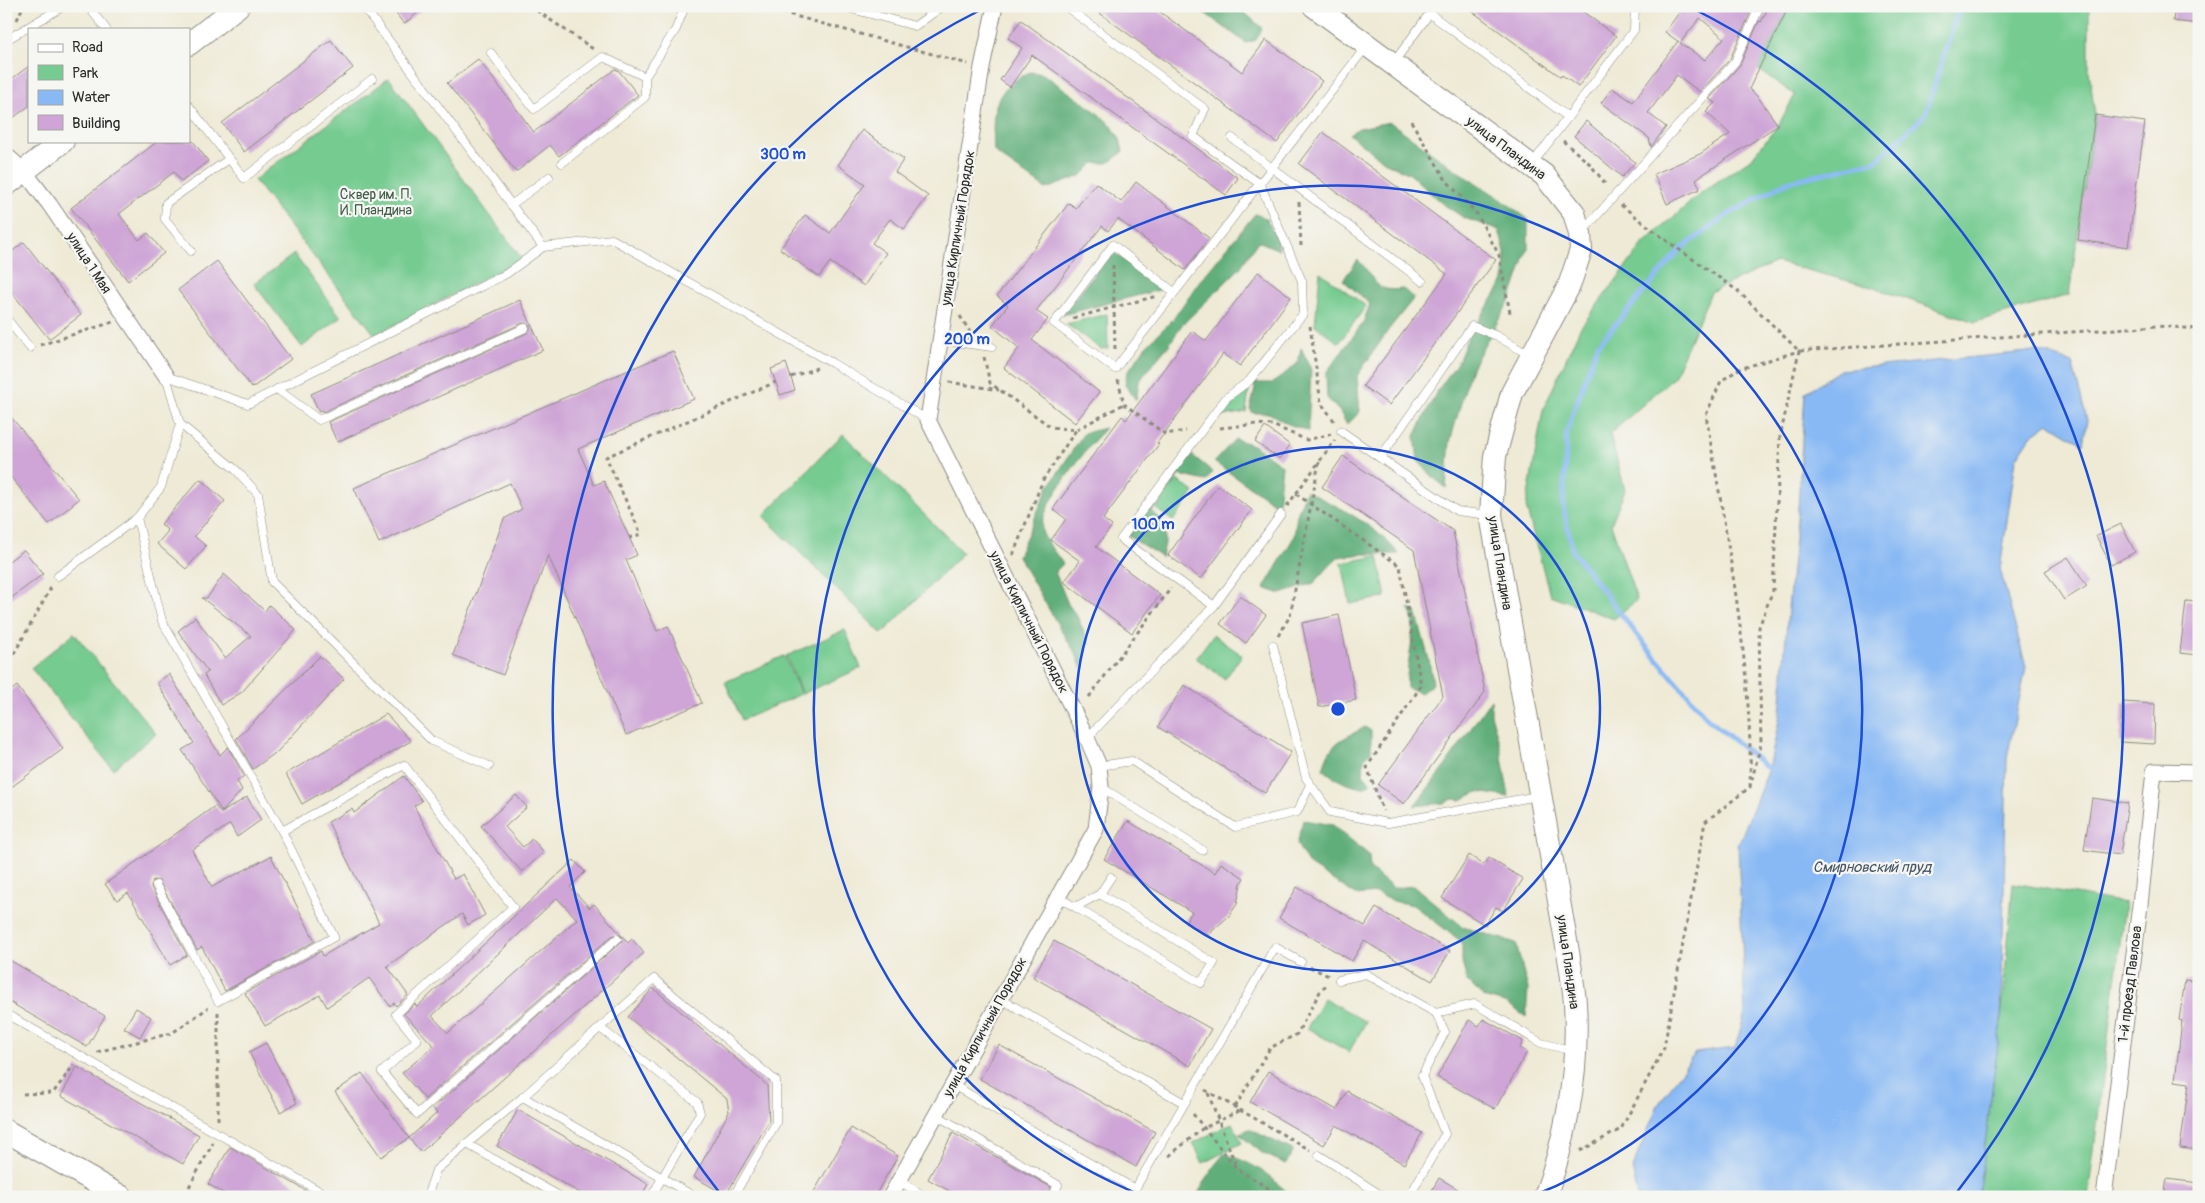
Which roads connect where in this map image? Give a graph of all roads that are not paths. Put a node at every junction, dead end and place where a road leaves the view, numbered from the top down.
1 (64, 6) edge
2 (88, 6) edge
3 (238, 6) edge
4 (364, 6) edge
5 (685, 6) edge
6 (841, 6) edge
7 (943, 6) edge
8 (995, 6) edge
9 (1066, 6) edge
10 (1314, 6) edge
11 (1434, 6) edge
12 (1635, 6) edge
13 (1759, 7) edge
14 (1429, 13) junction
15 (105, 28) edge
16 (6, 40) edge
17 (190, 43) edge
18 (1368, 46) junction
19 (490, 53) dead end
20 (1392, 64) junction
21 (645, 77) junction
22 (372, 79) dead end
23 (190, 107) edge
24 (1568, 117) junction
25 (1232, 138) dead end
26 (61, 142) edge
27 (6, 155) edge
28 (229, 159) junction
29 (562, 163) dead end
30 (1531, 165) junction
31 (1273, 168) junction
32 (24, 171) junction
33 (549, 177) dead end
34 (1260, 184) junction
35 (6, 185) edge
36 (512, 205) junction
37 (1580, 234) junction
38 (543, 247) junction
39 (191, 251) dead end
40 (1422, 281) dead end
41 (1174, 292) junction
42 (8, 322) edge
43 (525, 328) dead end
44 (940, 340) junction
45 (992, 347) dead end
46 (30, 348) road end
47 (1531, 356) junction
48 (166, 376) junction
49 (277, 389) junction
50 (928, 420) junction
51 (180, 424) junction
52 (1342, 431) road end
53 (1380, 458) junction
54 (1281, 514) road end
55 (1491, 515) junction
56 (137, 518) junction
57 (58, 576) road end
58 (1214, 606) junction
59 (1273, 645) road end
60 (1087, 738) junction
61 (489, 766) dead end
62 (1099, 766) junction
63 (2199, 772) edge
64 (1310, 786) junction
65 (1101, 787) junction
66 (1540, 796) junction
67 (282, 831) junction
68 (1202, 850) dead end
69 (1111, 877) dead end
70 (156, 885) dead end
71 (1100, 894) junction
72 (1058, 897) junction
73 (1075, 907) junction
74 (617, 939) dead end
75 (1301, 962) road end
76 (1339, 980) road end
77 (1001, 999) junction
78 (6, 1014) edge
79 (1436, 1014) junction
80 (600, 1028) junction
81 (1576, 1052) junction
82 (953, 1085) junction
83 (523, 1097) junction
84 (1184, 1103) junction
85 (936, 1115) junction
86 (6, 1131) edge
87 (467, 1144) junction
88 (1319, 1156) road end
89 (662, 1178) junction
90 (899, 1181) junction
91 (122, 1197) edge
92 (330, 1197) edge
93 (427, 1197) edge
94 (562, 1197) edge
95 (652, 1197) edge
96 (695, 1197) edge
97 (733, 1197) edge
98 (890, 1197) edge
99 (926, 1197) edge
100 (1052, 1197) edge
101 (1384, 1197) edge
102 (1410, 1197) edge
103 (1545, 1197) edge
104 (2104, 1197) edge

1 - 16 lane
2 - 15 lane
3 - 17 street
4 - 36 lane
5 - 21 lane
6 - 7 lane
8 - 44 street, улица Кирпичный Порядок
9 - 34 lane
10 - 18 street, улица Пландина
11 - 14 lane
12 - 24 lane
13 - 37 lane
14 - 20 lane
14 - 24 lane
18 - 20 street, улица Пландина
18 - 31 lane
19 - 21 lane
20 - 30 street, улица Пландина
21 - 29 lane
22 - 28 lane
23 - 28 lane
24 - 30 lane
25 - 31 lane
26 - 32 street
27 - 32 street, улица 1 Мая
28 - 39 lane
30 - 37 street, улица Пландина
31 - 34 lane
31 - 40 lane
32 - 35 street
32 - 48 street, улица 1 Мая
33 - 36 lane
34 - 41 lane
34 - 58 lane
36 - 38 lane
37 - 47 street, улица Пландина
38 - 49 lane
38 - 50 lane
41 - 41 lane
42 - 46 lane
43 - 49 lane
44 - 45 lane
44 - 50 street, улица Кирпичный Порядок
47 - 53 lane
47 - 55 street, улица Пландина
48 - 49 lane
48 - 51 lane
50 - 60 street, улица Кирпичный Порядок
51 - 56 lane
51 - 61 lane
52 - 53 lane
53 - 55 lane
54 - 58 lane
55 - 66 street, улица Пландина
56 - 57 lane
56 - 67 lane
58 - 60 lane
59 - 64 lane
60 - 62 street, улица Кирпичный Порядок
62 - 64 lane
62 - 65 street, улица Кирпичный Порядок
63 - 104 street, 1-й проезд Павлова
64 - 66 lane
65 - 68 lane
65 - 72 street, улица Кирпичный Порядок
66 - 81 street, улица Пландина
67 - 70 lane
67 - 74 lane
69 - 71 lane
71 - 73 lane
71 - 73 lane
72 - 73 lane
72 - 77 street, улица Кирпичный Порядок
75 - 84 lane
76 - 79 lane
77 - 82 street, улица Кирпичный Порядок
77 - 84 lane
78 - 92 lane
79 - 81 lane
79 - 102 lane
80 - 83 lane
80 - 89 lane
80 - 97 lane
81 - 103 street, улица Пландина
82 - 84 lane
82 - 85 street, улица Кирпичный Порядок
83 - 87 lane
83 - 89 lane
85 - 90 street, улица Кирпичный Порядок
85 - 100 lane
86 - 91 street
87 - 93 lane
87 - 94 lane
88 - 101 lane
89 - 95 lane
89 - 96 lane
90 - 98 street, улица Кирпичный Порядок
90 - 99 lane

